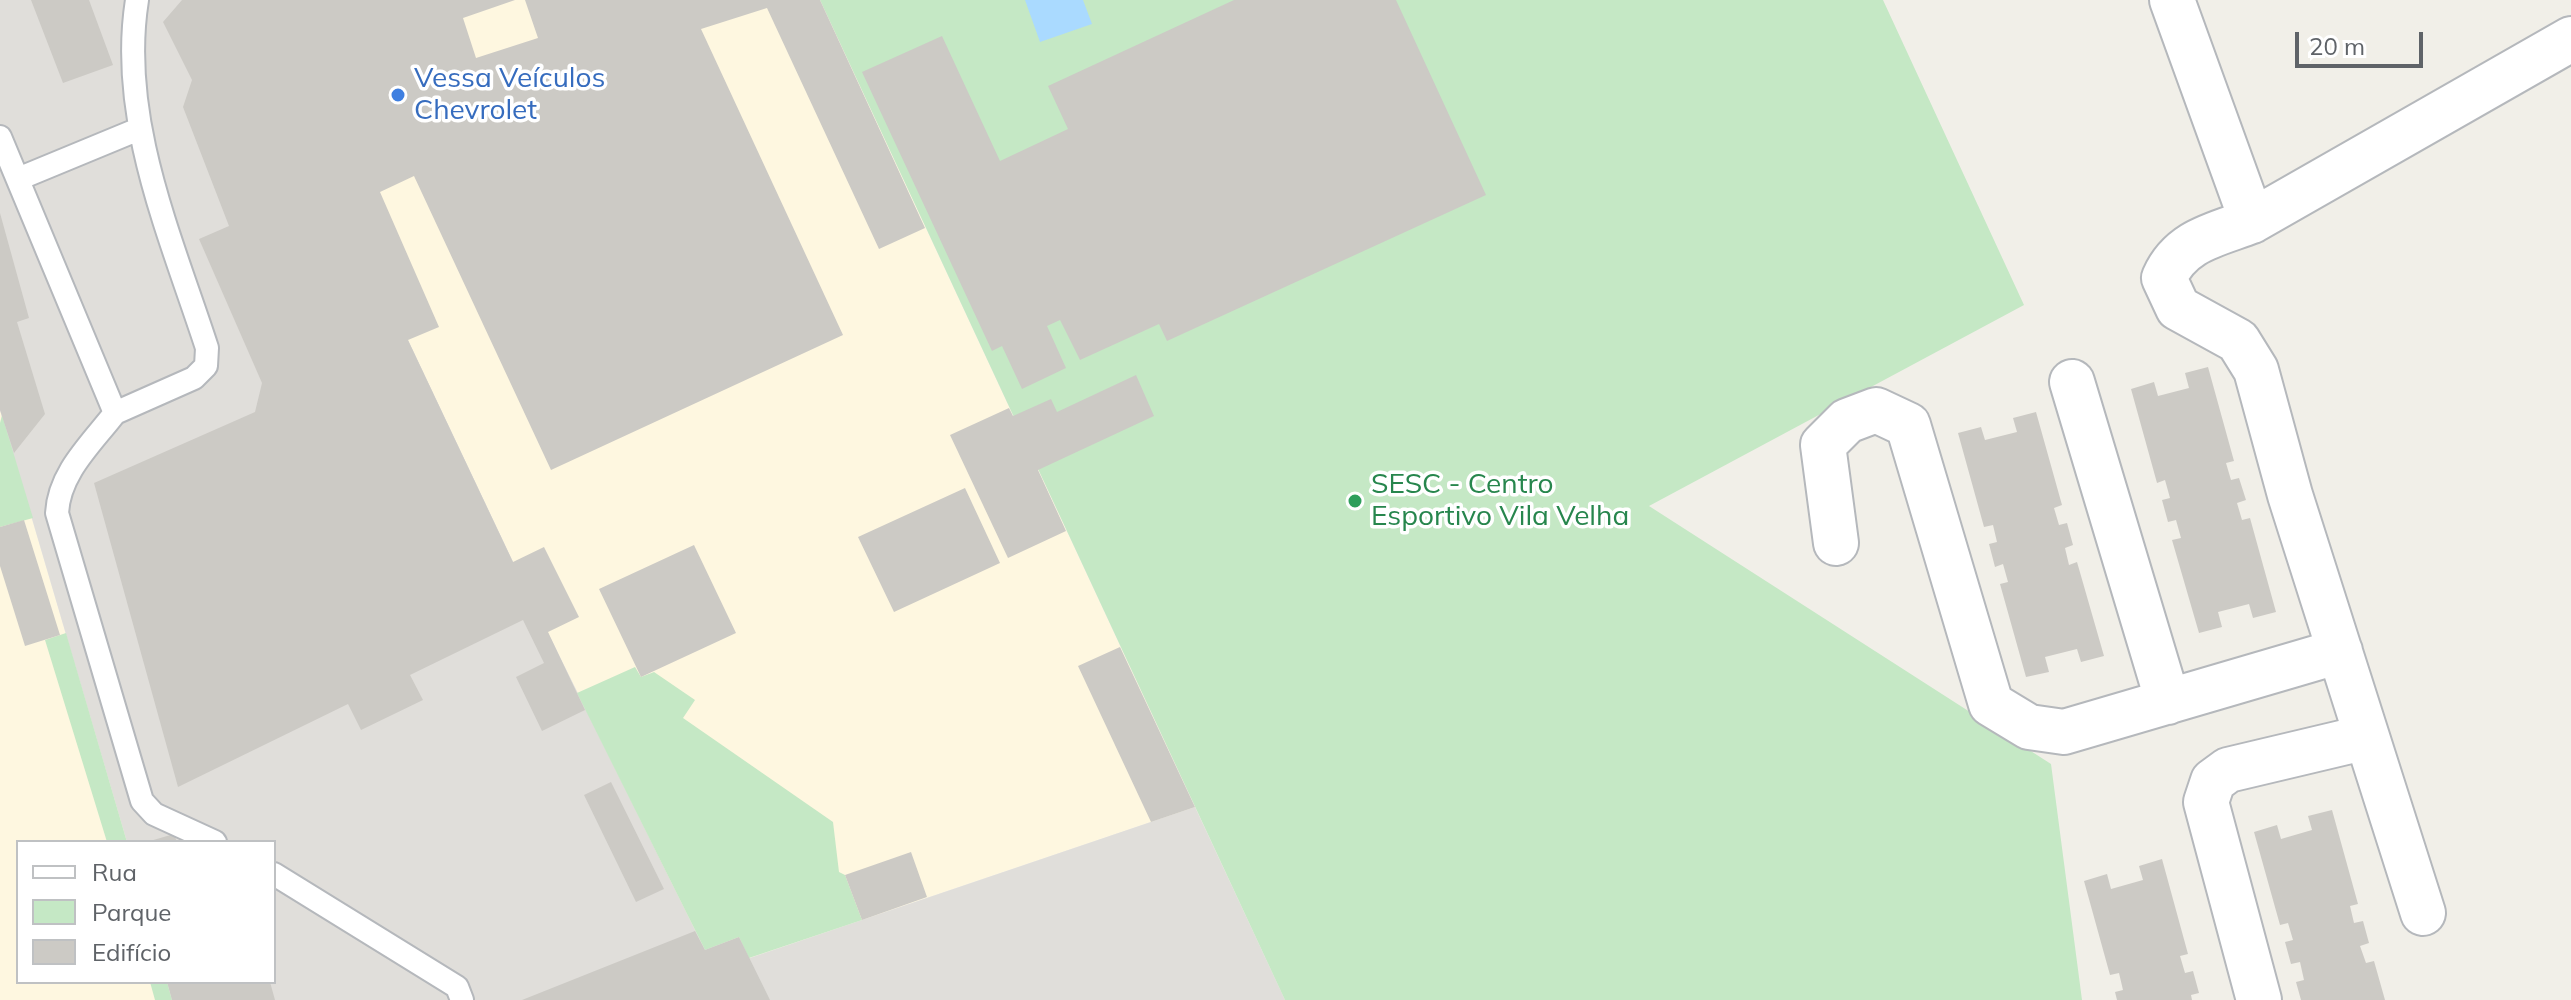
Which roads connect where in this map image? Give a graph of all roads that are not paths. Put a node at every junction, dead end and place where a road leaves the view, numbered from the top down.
1 (137, 0) edge
2 (2172, 0) edge
3 (2571, 39) edge
4 (139, 129) junction
5 (0, 137) edge
6 (18, 179) junction
7 (2252, 221) junction
8 (2072, 382) dead end
9 (115, 413) junction
10 (1836, 543) dead end
11 (2340, 651) junction
12 (2168, 702) junction
13 (2367, 737) junction
14 (211, 840) edge
15 (276, 875) edge
16 (2423, 913) dead end
17 (462, 1000) edge
18 (2259, 1000) edge

1 - 4 lane
2 - 7 street
3 - 7 street
4 - 6 lane
4 - 9 lane
5 - 6 lane
6 - 9 lane
7 - 11 street
8 - 12 street
9 - 14 lane
10 - 12 street
11 - 12 street
11 - 13 street
13 - 16 street
13 - 18 street
15 - 17 lane

